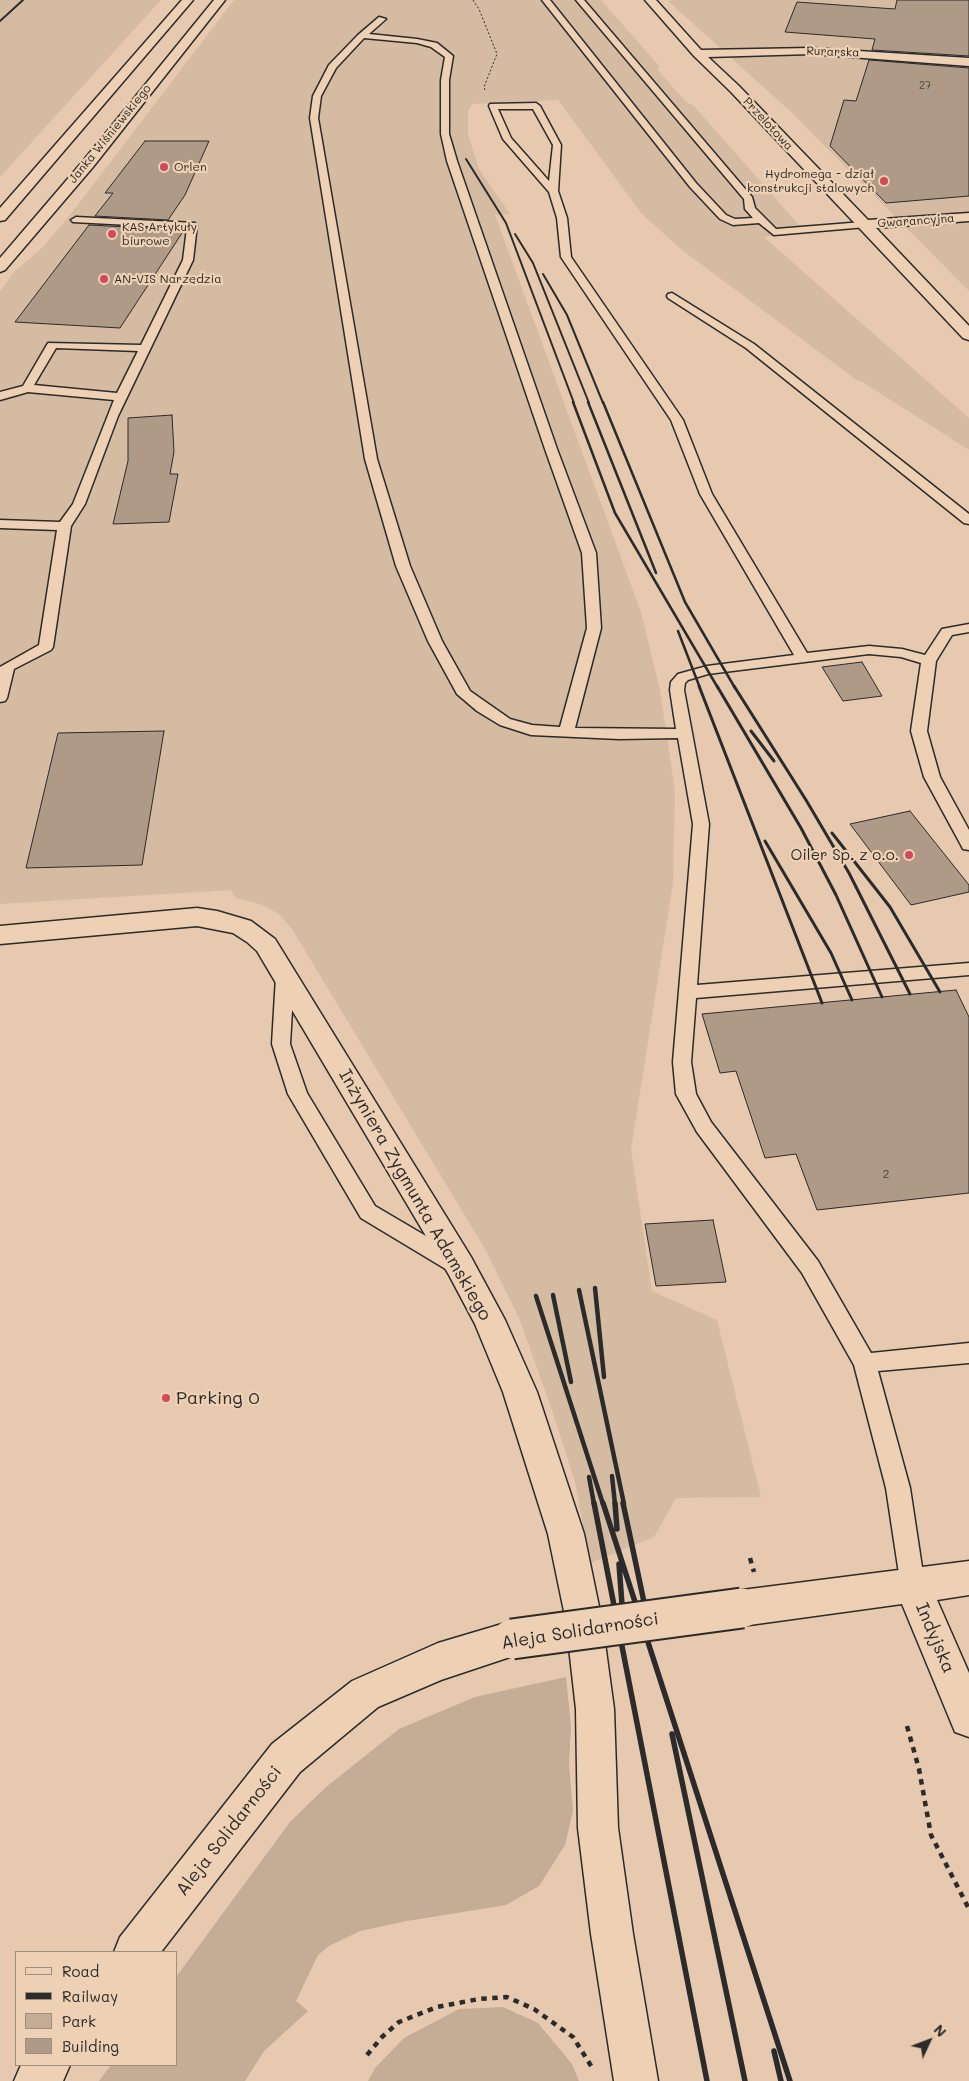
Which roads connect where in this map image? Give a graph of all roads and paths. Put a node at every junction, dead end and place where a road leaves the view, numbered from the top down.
1 (188, 0) edge
2 (220, 0) edge
3 (473, 0) edge
4 (546, 0) edge
5 (580, 0) edge
6 (650, 0) edge
7 (382, 19) dead end
8 (363, 36) junction
9 (698, 54) junction
10 (969, 62) edge
11 (494, 106) junction
12 (553, 191) junction
13 (77, 210) dead end
14 (0, 217) edge
15 (969, 218) edge
16 (761, 220) junction
17 (864, 225) junction
18 (0, 267) edge
19 (672, 296) dead end
20 (969, 335) edge
21 (145, 348) junction
22 (27, 388) junction
23 (0, 396) edge
24 (122, 397) junction
25 (969, 520) edge
26 (0, 524) edge
27 (64, 526) junction
28 (969, 628) edge
29 (803, 658) junction
30 (929, 661) junction
31 (0, 698) edge
32 (566, 732) junction
33 (684, 733) junction
34 (969, 845) edge
35 (0, 935) edge
36 (969, 969) edge
37 (285, 977) junction
38 (687, 992) junction
39 (460, 1266) junction
40 (969, 1352) edge
41 (865, 1363) junction
42 (969, 1578) edge
43 (913, 1587) junction
44 (969, 1718) edge
45 (907, 1726) dead end
46 (969, 1909) edge
47 (136, 1951) edge
48 (367, 2055) dead end
49 (47, 2066) edge
50 (598, 2077) dead end
51 (36, 2081) edge
52 (636, 2081) edge

1 - 14 main road, Janka Wiśniewskiego
2 - 18 main road, Janka Wiśniewskiego
3 - 11 path
4 - 16 lane
5 - 16 lane
6 - 9 main road, Przelotowa
7 - 8 lane
8 - 32 lane
8 - 32 lane
9 - 10 main road, Rurarska
9 - 17 main road, Przelotowa
11 - 12 lane
11 - 12 lane
12 - 29 lane
13 - 21 lane
15 - 17 main road, Gwarancyjna
16 - 17 lane
17 - 20 main road, Przelotowa
19 - 25 lane
21 - 22 lane
21 - 24 lane
22 - 23 lane
22 - 24 lane
24 - 27 lane
26 - 27 lane
27 - 31 lane
28 - 30 lane
29 - 30 lane
29 - 33 lane
30 - 34 lane
32 - 33 lane
33 - 38 lane
35 - 37 main road, Inżyniera Zygmunta Adamskiego
36 - 38 lane
37 - 39 main road, Inżyniera Zygmunta Adamskiego
37 - 39 lane
38 - 41 lane
39 - 52 main road, Inżyniera Zygmunta Adamskiego
40 - 41 lane
41 - 43 lane
42 - 43 main road, Aleja Solidarności
43 - 44 main road, Indyjska
43 - 47 main road, Aleja Solidarności, bridge
45 - 46 path
48 - 50 path
49 - 51 main road

